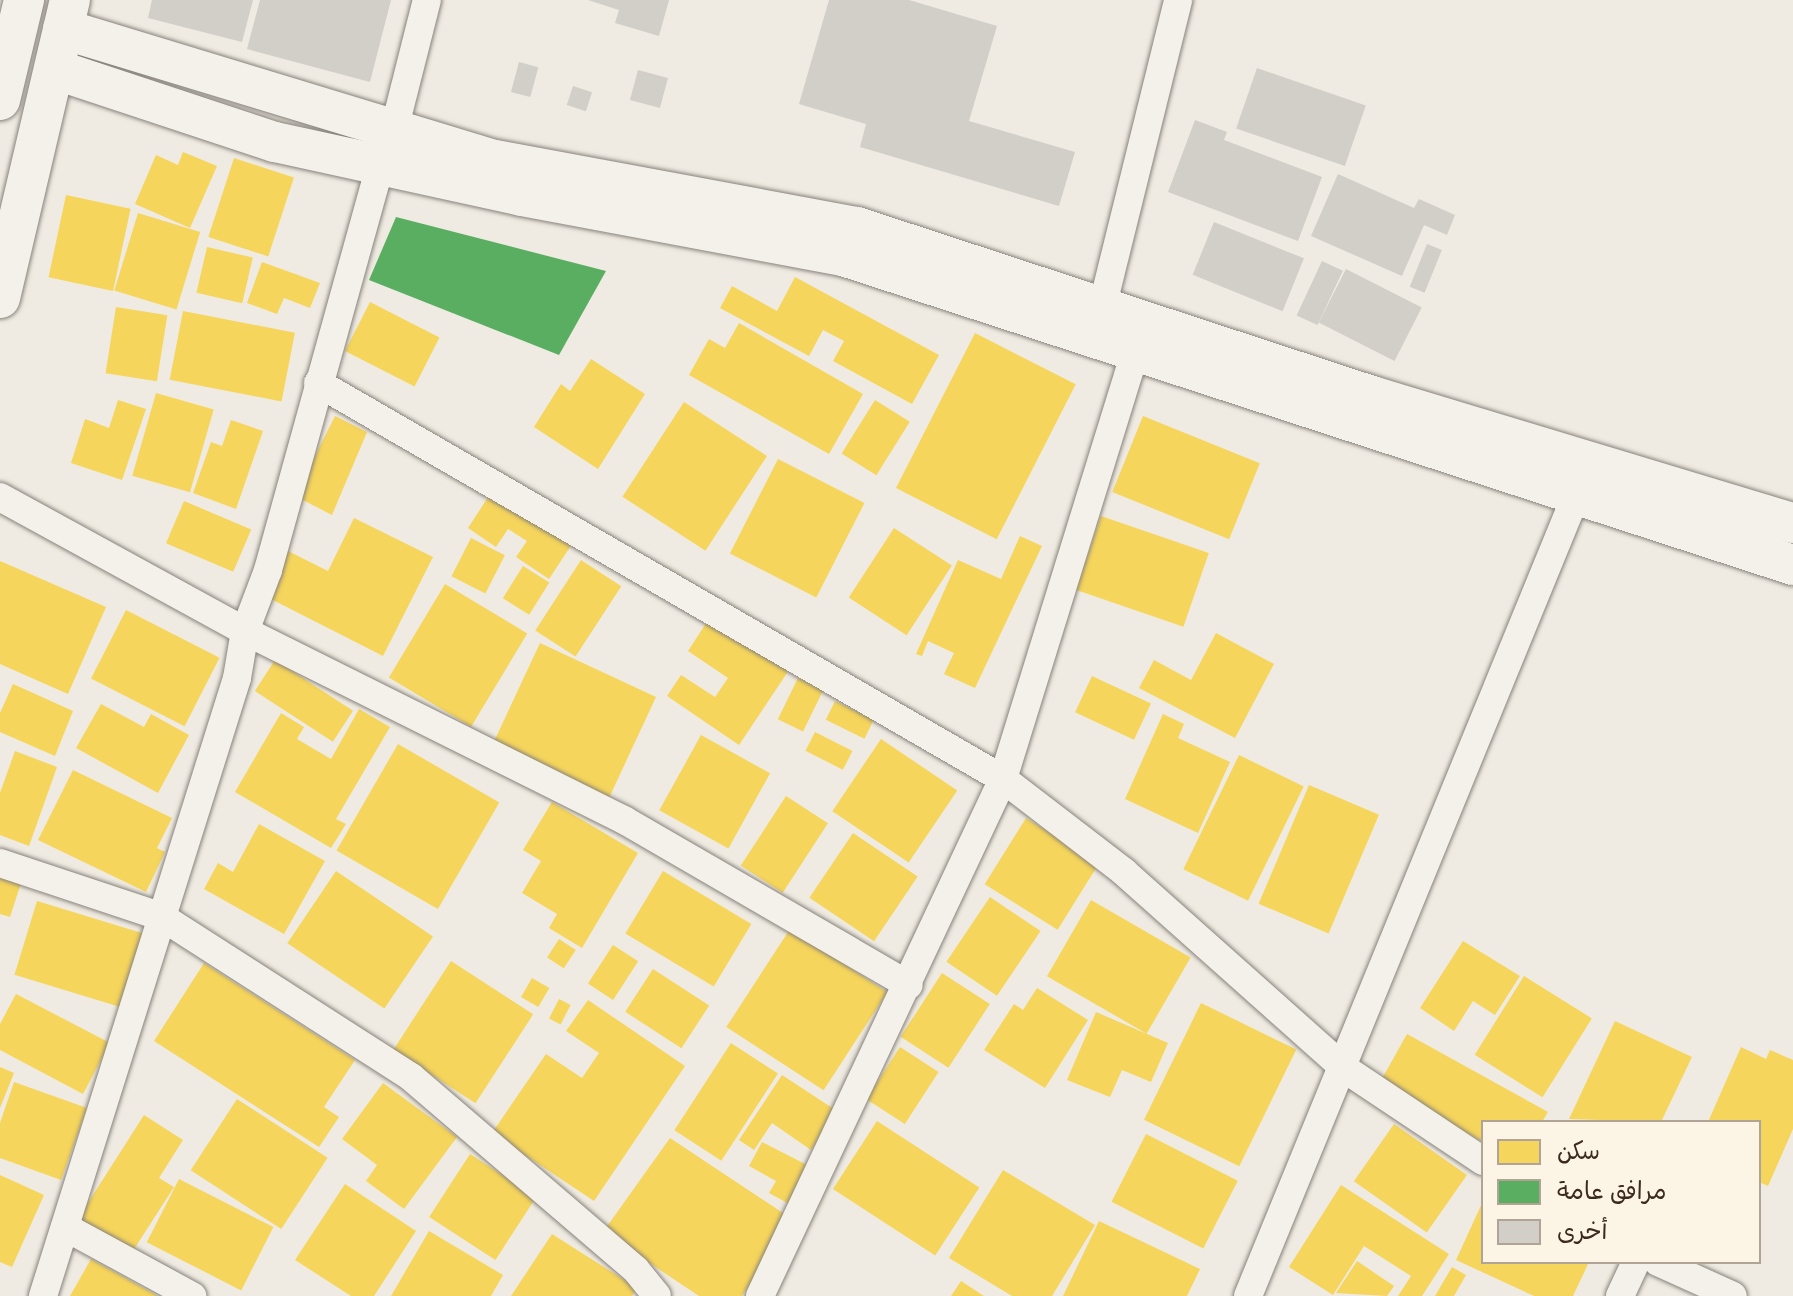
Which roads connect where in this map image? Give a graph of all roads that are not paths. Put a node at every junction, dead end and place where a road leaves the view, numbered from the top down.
1 (24, 0) edge
2 (427, 0) edge
3 (1178, 0) edge
4 (66, 15) edge
5 (54, 69) junction
6 (2, 82) edge
7 (387, 148) junction
8 (0, 298) edge
9 (1102, 308) junction
10 (1135, 352) junction
11 (318, 383) junction
12 (1577, 493) junction
13 (0, 497) edge
14 (1793, 523) edge
15 (1793, 565) edge
16 (245, 631) junction
17 (1003, 779) junction
18 (0, 863) edge
19 (162, 917) junction
20 (909, 985) junction
21 (1345, 1069) junction
22 (1481, 1160) edge
23 (65, 1227) junction
24 (1635, 1264) edge
25 (1662, 1264) edge
26 (43, 1296) edge
27 (192, 1296) edge
28 (657, 1296) edge
29 (760, 1296) edge
30 (1248, 1296) edge
31 (1620, 1296) edge
32 (1733, 1296) edge

1 - 6 street
2 - 7 street
3 - 9 street
4 - 5 street
4 - 7 street
5 - 7 street
5 - 8 street
7 - 9 street
7 - 10 street
7 - 11 street
9 - 14 street
10 - 12 street
10 - 17 street
11 - 16 street
11 - 17 street
12 - 15 street
12 - 21 street
13 - 16 street
16 - 19 street
16 - 20 street
17 - 20 street
17 - 21 street
18 - 19 street
19 - 23 street
19 - 28 street
20 - 29 street
21 - 22 street
21 - 30 street
23 - 26 street
23 - 27 street
24 - 31 street
25 - 32 street

